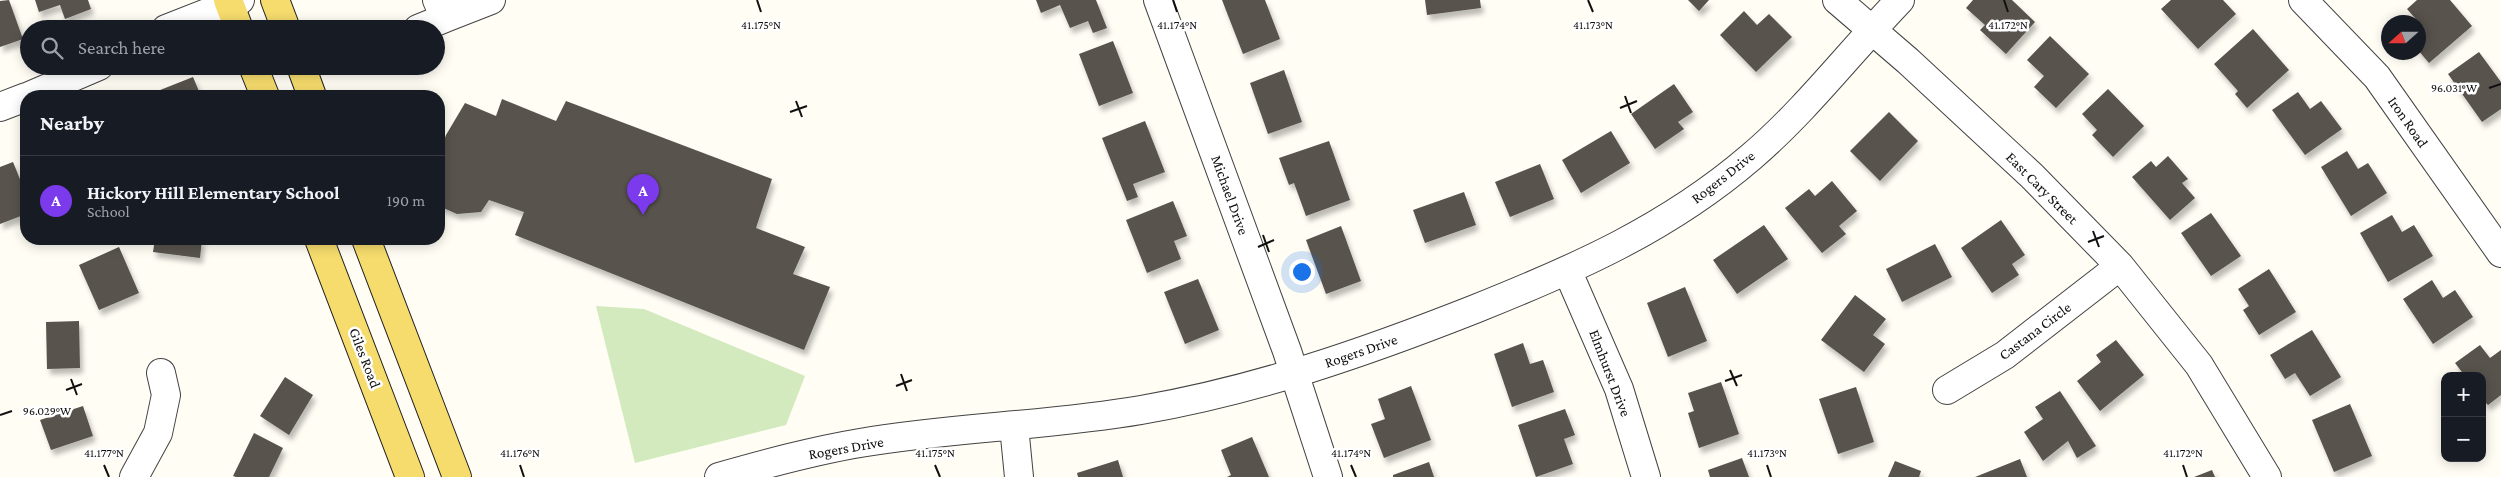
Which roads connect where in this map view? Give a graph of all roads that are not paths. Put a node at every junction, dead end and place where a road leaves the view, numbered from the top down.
1 (276, 0) edge
2 (491, 0) edge
3 (1158, 0) edge
4 (1837, 0) edge
5 (1900, 0) edge
6 (2303, 0) edge
7 (234, 8) edge
8 (441, 9) edge
9 (195, 20) edge
10 (283, 20) edge
11 (428, 20) edge
12 (1872, 29) junction
13 (78, 75) edge
14 (257, 75) edge
15 (304, 75) edge
16 (44, 90) edge
17 (263, 90) edge
18 (310, 90) edge
19 (20, 100) edge
20 (0, 108) edge
21 (321, 245) edge
22 (368, 245) edge
23 (2501, 253) edge
24 (2120, 266) junction
25 (1568, 272) junction
26 (161, 373) dead end
27 (1294, 374) junction
28 (1947, 390) dead end
29 (1014, 426) junction
30 (134, 477) edge
31 (410, 477) edge
32 (457, 477) edge
33 (719, 477) edge
34 (1019, 477) edge
35 (1328, 477) edge
36 (1646, 477) edge
37 (2267, 477) edge

1 - 10 main road
2 - 8 street
3 - 27 street, Michael Drive
4 - 12 street, East Cary Street
5 - 12 street, Rogers Drive
6 - 23 street, Iron Road
7 - 9 street
8 - 11 street
12 - 24 street, East Cary Street
12 - 25 street, Rogers Drive
13 - 16 street
14 - 17 main road
15 - 18 main road
19 - 20 street
21 - 31 main road, Giles Road
22 - 32 main road
24 - 28 street, Castana Circle
24 - 37 street, East Cary Street
25 - 27 street, Rogers Drive
25 - 36 street, Elmhurst Drive
26 - 30 street
27 - 29 street, Rogers Drive
27 - 35 street, Michael Drive
29 - 33 street, Rogers Drive
29 - 34 street

